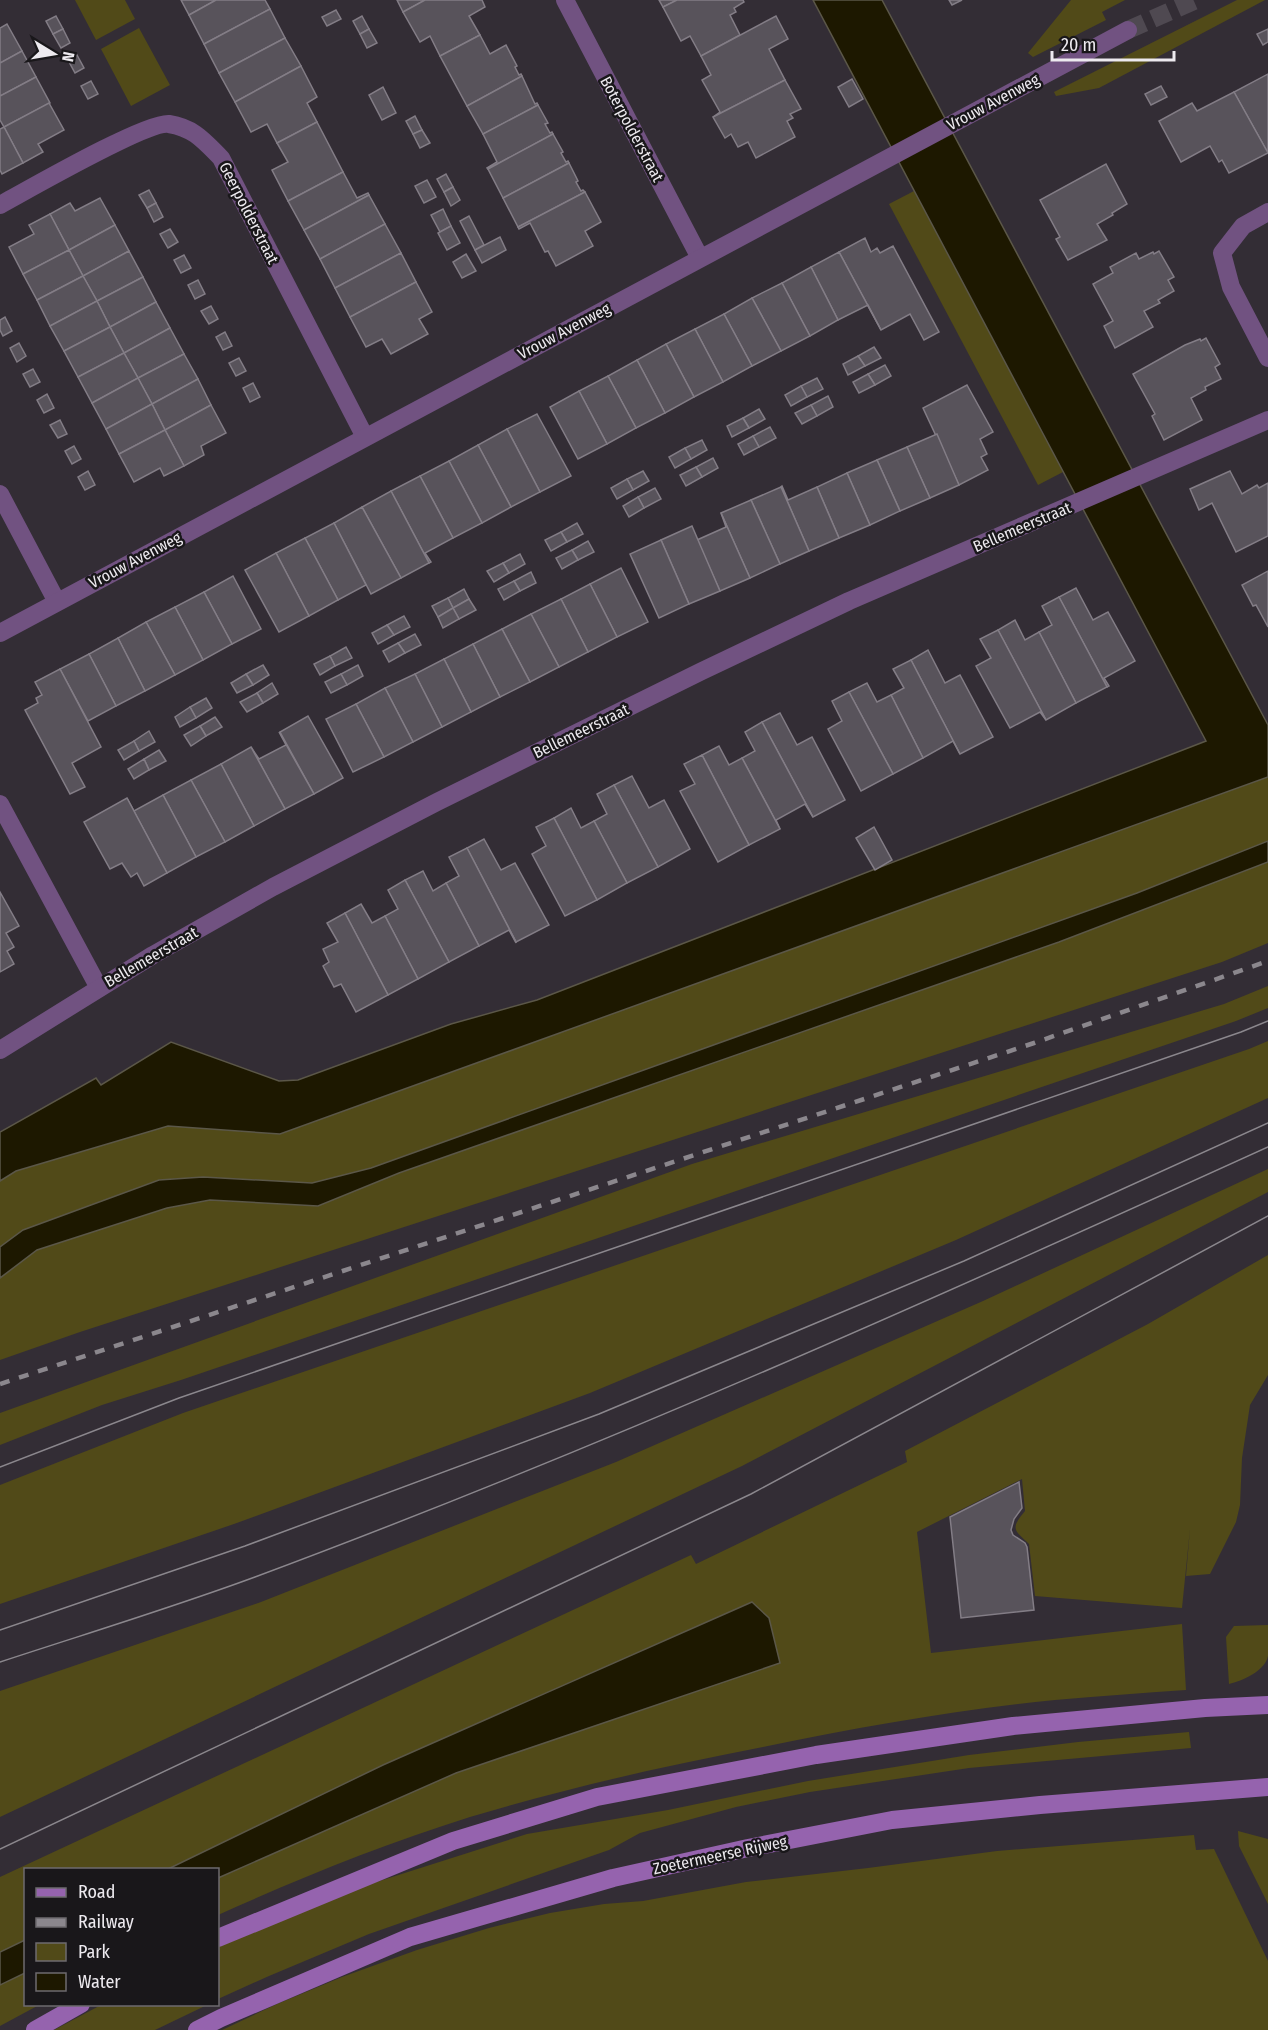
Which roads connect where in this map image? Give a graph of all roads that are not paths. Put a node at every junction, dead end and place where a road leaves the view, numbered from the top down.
1 (565, 0) edge
2 (1128, 30) tunnel mouth
3 (0, 205) edge
4 (1268, 212) edge
5 (700, 258) junction
6 (1268, 358) edge
7 (1268, 420) edge
8 (365, 437) junction
9 (0, 494) edge
10 (57, 602) junction
11 (0, 633) edge
12 (0, 804) edge
13 (99, 987) junction
14 (0, 1050) edge
15 (1268, 1705) edge
16 (1268, 1786) edge
17 (219, 1938) edge
18 (77, 2006) edge
19 (35, 2030) edge
20 (197, 2030) edge

1 - 5 street, Boterpolderstraat
2 - 5 street, Vrouw Avenweg
3 - 8 street, Geerpolderstraat
4 - 6 street
5 - 8 street, Vrouw Avenweg
7 - 13 street, Bellemeerstraat
8 - 10 street, Vrouw Avenweg
9 - 10 street
10 - 11 street, Vrouw Avenweg
12 - 13 street, Bellemeerstraat
13 - 14 street
15 - 17 main road
16 - 20 main road, Zoetermeerse Rijweg
18 - 19 main road

